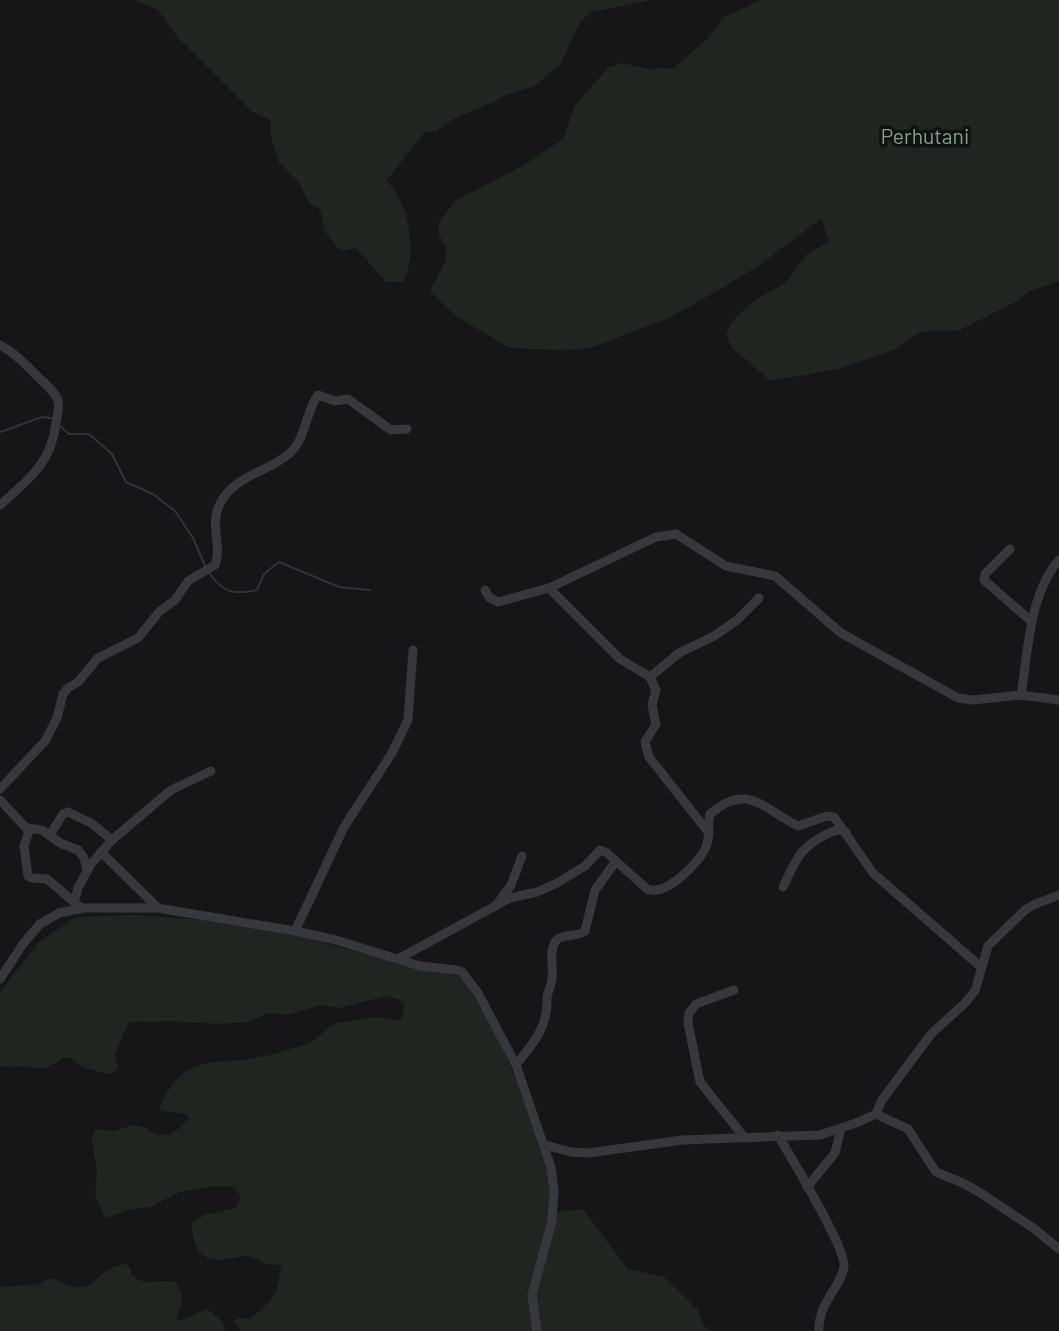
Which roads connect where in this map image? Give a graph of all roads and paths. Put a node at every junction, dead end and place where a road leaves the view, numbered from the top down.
1 (0, 345) edge
2 (407, 429) dead end
3 (0, 505) edge
4 (1010, 549) dead end
5 (1059, 560) edge
6 (550, 588) junction
7 (485, 590) dead end
8 (759, 598) dead end
9 (1031, 621) junction
10 (412, 650) dead end
11 (650, 677) junction
12 (1021, 695) junction
13 (1059, 700) edge
14 (211, 771) dead end
15 (0, 789) edge
16 (0, 800) edge
17 (27, 828) junction
18 (846, 832) junction
19 (709, 833) junction
20 (50, 835) junction
21 (112, 840) junction
22 (101, 852) junction
23 (522, 856) dead end
24 (617, 861) junction
25 (87, 870) junction
26 (783, 887) dead end
27 (1059, 895) edge
28 (77, 905) junction
29 (494, 907) junction
30 (158, 908) junction
31 (295, 931) junction
32 (398, 960) junction
33 (981, 967) junction
34 (0, 979) edge
35 (734, 990) dead end
36 (516, 1065) junction
37 (876, 1114) junction
38 (841, 1129) junction
39 (778, 1135) junction
40 (744, 1137) junction
41 (545, 1145) junction
42 (807, 1187) junction
43 (1059, 1249) edge
44 (537, 1331) edge
45 (819, 1331) edge

1 - 3 street
2 - 15 street
4 - 9 street
5 - 9 street
6 - 7 street
6 - 11 street
6 - 12 street
8 - 11 street
9 - 12 street
10 - 31 street
11 - 19 street
12 - 13 street
14 - 21 street
16 - 17 street
17 - 20 street
17 - 28 street
18 - 19 street
18 - 26 street
18 - 33 street
19 - 24 street
20 - 21 street
20 - 25 street
21 - 22 street
22 - 25 street
22 - 30 street
23 - 29 street
24 - 29 street
24 - 36 street
25 - 28 street
27 - 33 street
28 - 30 street
28 - 34 street
29 - 32 street
30 - 31 street
31 - 32 street
32 - 36 street
33 - 37 street
35 - 40 street
36 - 41 street
37 - 38 street
37 - 43 street
38 - 39 street
38 - 42 street
39 - 40 street
39 - 42 street
40 - 41 street
41 - 44 street
42 - 45 street

